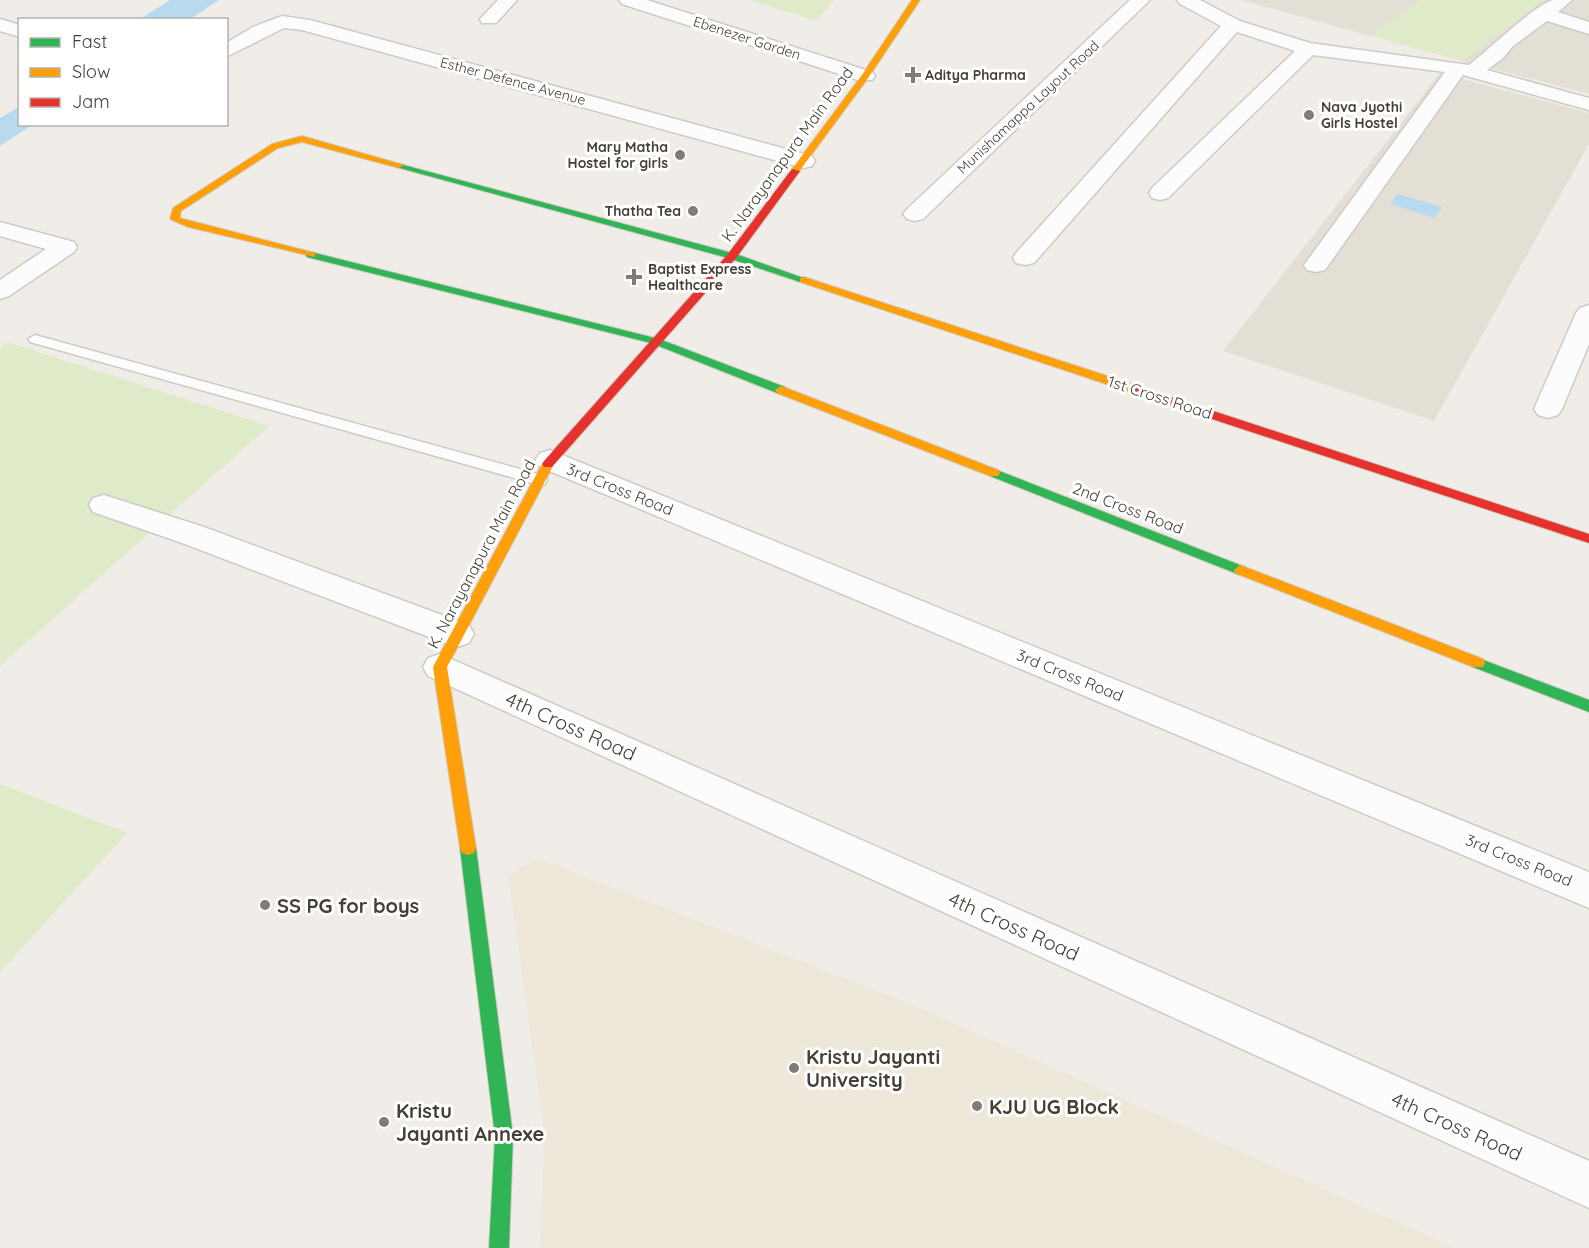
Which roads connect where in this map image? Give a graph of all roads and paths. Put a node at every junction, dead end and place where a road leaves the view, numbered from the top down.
1 (508, 0) edge
2 (628, 0) edge
3 (916, 0) edge
4 (1141, 0) edge
5 (1186, 0) edge
6 (1563, 0) edge
7 (1545, 14) junction
8 (489, 19) dead end
9 (0, 25) edge
10 (1233, 25) junction
11 (1589, 27) edge
12 (18, 30) edge
13 (1308, 49) junction
14 (228, 50) edge
15 (1465, 70) junction
16 (865, 76) junction
17 (1589, 104) edge
18 (804, 161) junction
19 (1160, 193) dead end
20 (915, 214) dead end
21 (0, 229) edge
22 (732, 256) junction
23 (1025, 258) dead end
24 (1316, 265) dead end
25 (0, 291) edge
26 (1589, 312) edge
27 (35, 339) dead end
28 (655, 341) junction
29 (1548, 409) dead end
30 (544, 470) junction
31 (104, 505) dead end
32 (1589, 539) edge
33 (448, 650) junction
34 (1589, 706) edge
35 (1589, 890) edge
36 (1589, 1185) edge
37 (499, 1248) edge

1 - 8 street
2 - 16 street, Ebenezer Garden
3 - 16 street, K. Narayanapura Main Road
4 - 20 street, Munishamappa Layout Road
5 - 10 street
6 - 7 street
7 - 11 street
7 - 15 street
9 - 12 street
10 - 13 street
10 - 23 street
13 - 15 street
13 - 19 street
14 - 18 street, Esther Defence Avenue
15 - 17 street
15 - 24 street
16 - 18 street, K. Narayanapura Main Road
18 - 22 street, K. Narayanapura Main Road
21 - 25 street
22 - 28 street, K. Narayanapura Main Road
22 - 28 street, 1st Cross Road
22 - 32 street, 1st Cross Road
26 - 29 street
27 - 30 lane
28 - 30 street, K. Narayanapura Main Road
28 - 34 street, 2nd Cross Road
30 - 33 street, K. Narayanapura Main Road
30 - 35 street, 3rd Cross Road
31 - 33 street, 4th Cross Road
33 - 36 street, 4th Cross Road
33 - 37 street, K. Narayanapura Main Road

